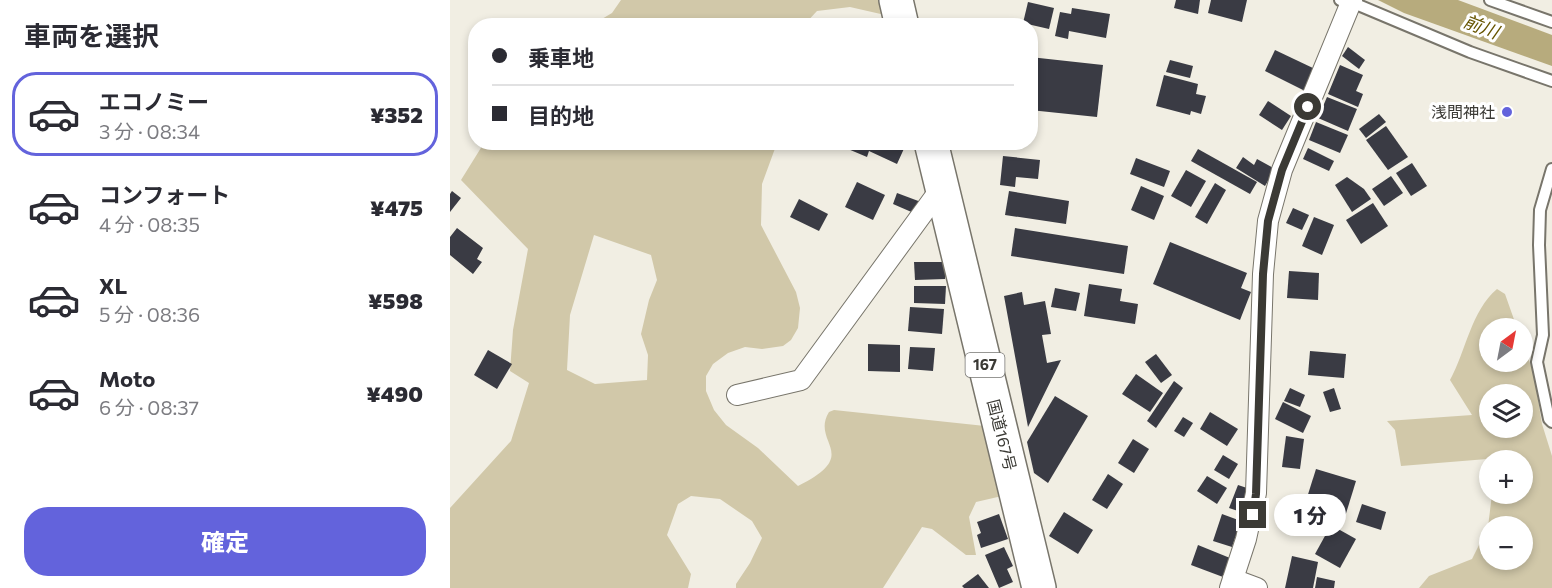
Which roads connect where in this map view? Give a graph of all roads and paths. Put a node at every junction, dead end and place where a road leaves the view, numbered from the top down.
1 (896, 0) edge
2 (1490, 0) edge
3 (1348, 1) edge
4 (900, 18) edge
5 (1552, 22) edge
6 (1552, 81) edge
7 (933, 150) edge
8 (1552, 169) edge
9 (942, 187) junction
10 (737, 395) dead end
11 (1552, 422) edge
12 (1232, 584) edge
13 (1040, 588) edge
14 (1257, 588) edge

1 - 4 highway
2 - 5 lane
3 - 6 lane
3 - 12 street
7 - 9 highway, 国道167号 / 167
8 - 11 lane
9 - 10 street
9 - 13 highway, 国道167号 / 167
12 - 14 street

